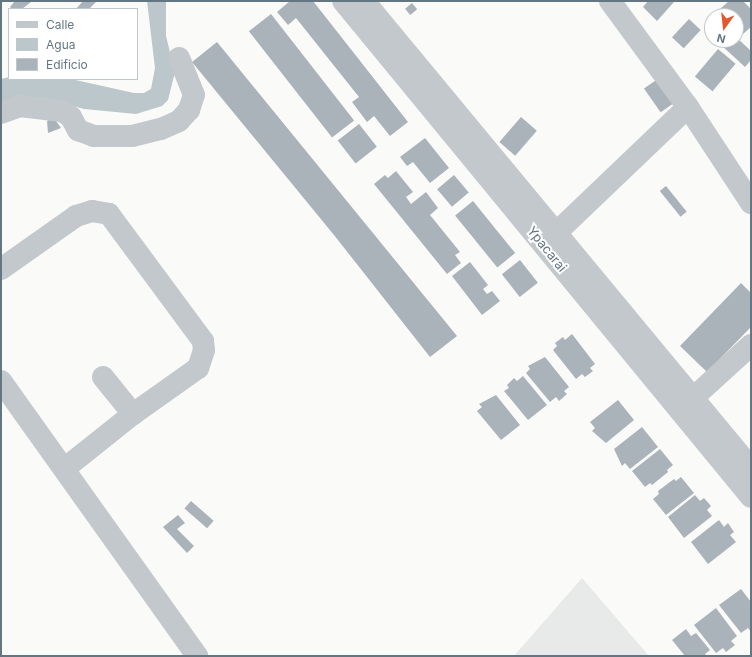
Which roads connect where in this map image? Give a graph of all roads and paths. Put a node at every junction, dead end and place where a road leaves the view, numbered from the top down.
1 (610, 1) edge
2 (357, 5) edge
3 (179, 58) dead end
4 (688, 107) junction
5 (445, 112) junction
6 (1, 113) edge
7 (745, 177) edge
8 (751, 203) edge
9 (557, 232) junction
10 (1, 269) edge
11 (584, 279) junction
12 (751, 345) edge
13 (103, 377) dead end
14 (1, 381) edge
15 (693, 398) junction
16 (133, 414) junction
17 (751, 468) edge
18 (64, 469) junction
19 (751, 497) edge
20 (197, 656) edge

1 - 4 street
2 - 5 street, Ypacarai
3 - 6 street
4 - 7 street
4 - 9 street
5 - 9 street, Ypacarai
5 - 11 street, Ypacarai
7 - 8 street
9 - 11 street, Ypacarai
10 - 16 street
11 - 15 street, Ypacarai
11 - 19 street, Ypacarai
12 - 15 street
13 - 16 street
14 - 18 street
15 - 17 street, Ypacarai
16 - 18 street
18 - 20 street

